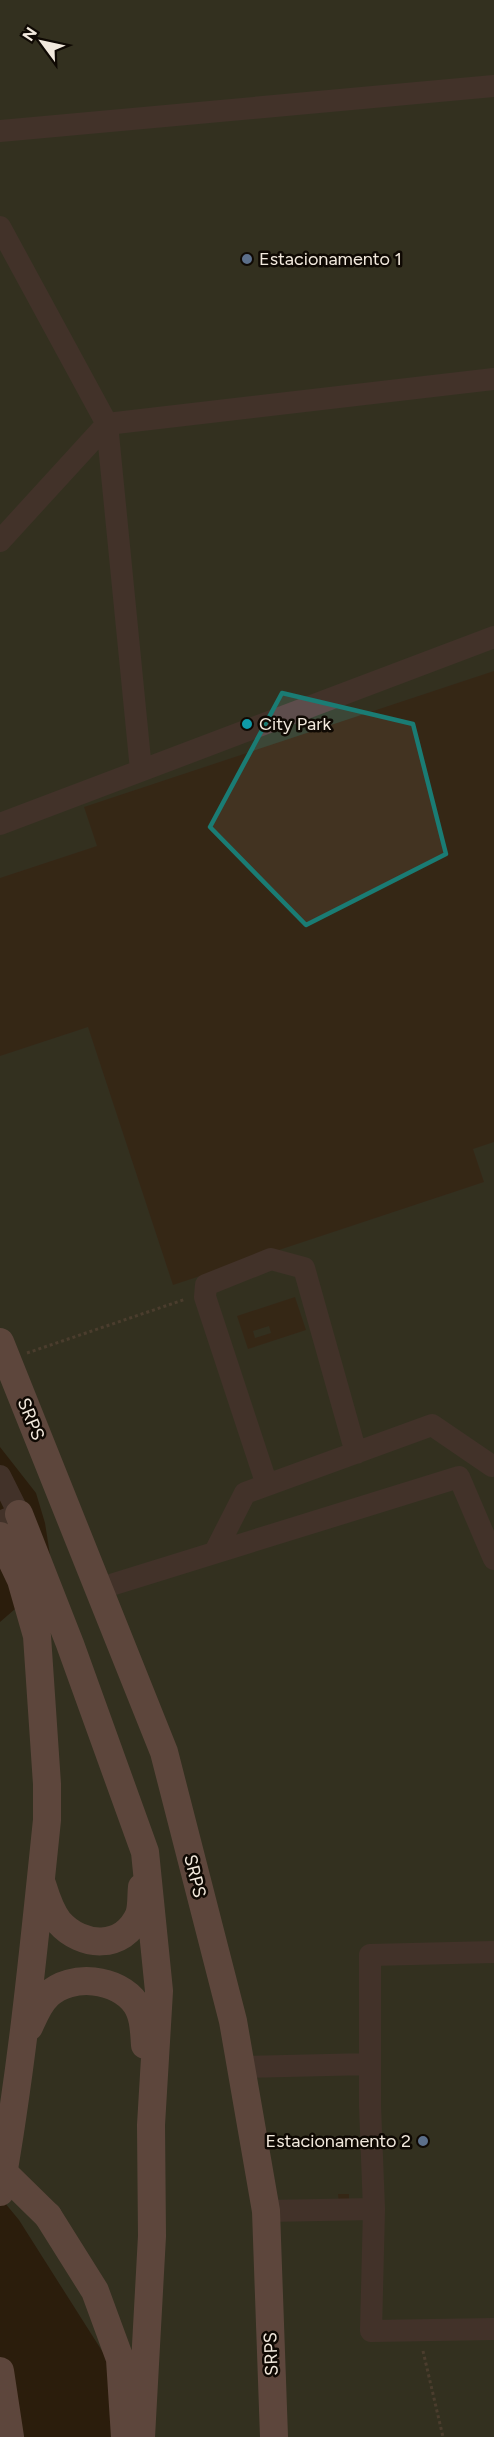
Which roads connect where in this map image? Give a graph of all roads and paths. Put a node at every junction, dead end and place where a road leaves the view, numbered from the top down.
1 (494, 86) edge
2 (0, 131) edge
3 (0, 226) edge
4 (494, 379) edge
5 (107, 424) junction
6 (0, 541) edge
7 (494, 637) edge
8 (141, 771) junction
9 (0, 824) edge
10 (206, 1292) junction
11 (3, 1351) edge
12 (356, 1453) junction
13 (493, 1466) edge
14 (0, 1476) edge
15 (459, 1478) junction
16 (267, 1485) junction
17 (9, 1518) edge
18 (0, 1536) edge
19 (215, 1552) junction
20 (494, 1559) edge
21 (98, 1589) junction
22 (145, 1852) junction
23 (40, 1880) junction
24 (494, 1952) edge
25 (22, 2041) junction
26 (370, 2064) junction
27 (242, 2067) junction
28 (151, 2125) junction
29 (0, 2169) edge
30 (0, 2192) edge
31 (374, 2209) junction
32 (266, 2211) junction
33 (494, 2329) edge
34 (418, 2330) junction
35 (0, 2371) edge
36 (10, 2437) edge
37 (125, 2437) edge
38 (141, 2437) edge
39 (274, 2437) edge
40 (443, 2437) edge

1 - 2 street
3 - 5 street
4 - 5 street
5 - 6 street
5 - 8 street
7 - 8 street
8 - 9 street
10 - 11 path
10 - 12 street
10 - 16 street
11 - 21 main road, SRPS
12 - 13 street
12 - 16 street
13 - 15 street
14 - 17 street
15 - 19 street
15 - 20 street
16 - 19 street
17 - 22 main road
18 - 23 main road
19 - 21 street
21 - 27 main road, SRPS
22 - 23 main road
22 - 28 main road
23 - 25 main road
24 - 26 street
25 - 28 main road
25 - 30 main road
26 - 27 street
26 - 31 street
27 - 32 main road, SRPS
28 - 38 main road
29 - 37 main road, bridge
31 - 32 street
31 - 34 street
32 - 39 main road, SRPS
33 - 34 street
34 - 40 path
35 - 36 main road

